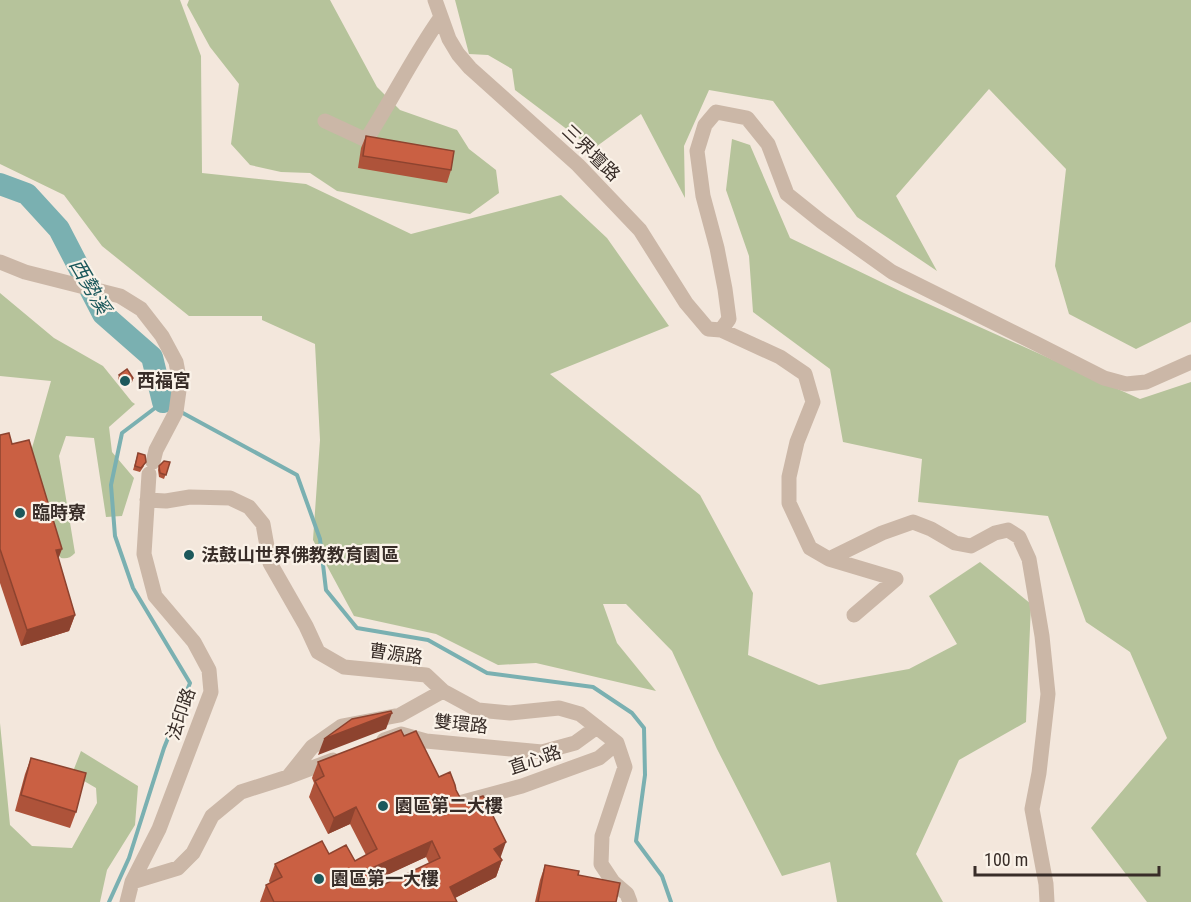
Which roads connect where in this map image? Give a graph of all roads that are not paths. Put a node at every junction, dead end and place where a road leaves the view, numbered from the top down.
1 (435, 0) edge
2 (441, 17) junction
3 (325, 121) dead end
4 (0, 262) edge
5 (721, 330) junction
6 (1191, 362) edge
7 (147, 500) junction
8 (829, 559) junction
9 (854, 615) dead end
10 (443, 691) junction
11 (399, 715) junction
12 (597, 727) junction
13 (416, 738) junction
14 (617, 742) junction
15 (369, 746) edge
16 (347, 754) edge
17 (288, 777) junction
18 (459, 803) edge
19 (132, 882) junction
20 (127, 902) edge
21 (630, 902) edge
22 (1047, 902) edge

1 - 2 street, 三界壇路
2 - 3 street
2 - 5 street, 三界壇路
4 - 7 street, 法印路
5 - 6 street
5 - 8 street, 三界壇路
7 - 10 street, 曹源路
7 - 19 street, 法印路
8 - 9 street
8 - 22 street
10 - 11 street
10 - 12 street, 曹源路
11 - 13 street
11 - 17 street
12 - 13 street, 雙環路
12 - 14 street, 曹源路
13 - 15 street, 雙環路
14 - 18 street, 直心路
14 - 21 street
16 - 17 street
17 - 19 street
19 - 20 street, 法印路

